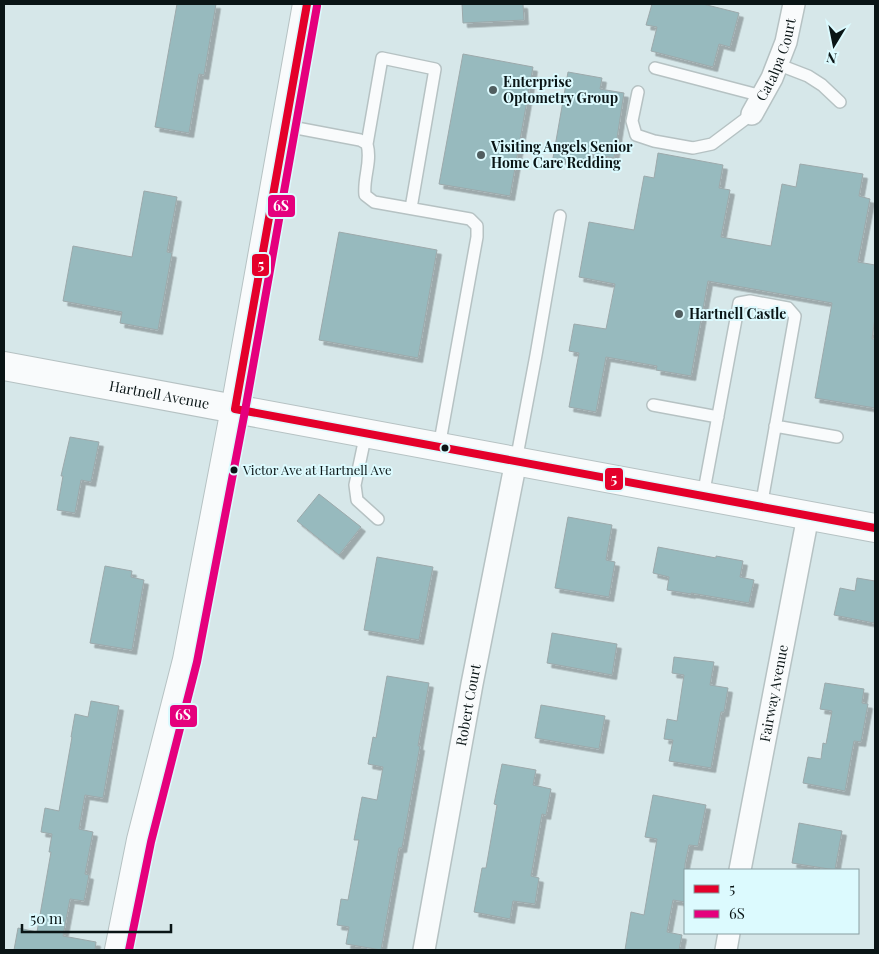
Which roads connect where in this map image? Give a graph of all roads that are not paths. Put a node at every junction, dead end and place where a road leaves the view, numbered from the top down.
1 (307, 4) edge
2 (794, 4) edge
3 (778, 64) junction
4 (655, 68) dead end
5 (638, 92) dead end
6 (840, 102) dead end
7 (757, 105) junction
8 (286, 126) junction
9 (367, 144) junction
10 (411, 208) junction
11 (560, 216) dead end
12 (4, 366) edge
13 (653, 405) dead end
14 (235, 409) junction
15 (718, 417) junction
16 (775, 426) junction
17 (366, 433) junction
18 (837, 437) dead end
19 (439, 447) junction
20 (516, 461) junction
21 (703, 496) junction
22 (761, 507) junction
23 (808, 516) junction
24 (378, 520) dead end
25 (875, 528) edge
26 (740, 869) edge
27 (729, 934) edge
28 (119, 950) edge
29 (424, 950) edge
30 (726, 950) edge

1 - 8 main road
2 - 3 street, Catalpa Court
3 - 6 lane
3 - 7 street, Catalpa Court
4 - 7 lane
5 - 7 lane
8 - 9 lane
8 - 14 main road
9 - 10 lane
9 - 10 lane
10 - 19 lane
11 - 20 lane
12 - 14 main road, Hartnell Avenue
13 - 15 lane
14 - 17 main road, Hartnell Avenue
14 - 28 main road
15 - 16 lane
15 - 21 lane
16 - 18 lane
16 - 22 lane
17 - 19 main road, Hartnell Avenue
17 - 24 lane
19 - 20 main road, Hartnell Avenue
20 - 21 main road, Hartnell Avenue
20 - 29 street, Robert Court
21 - 22 main road, Hartnell Avenue
22 - 23 main road, Hartnell Avenue
23 - 25 main road, Hartnell Avenue
23 - 26 street, Fairway Avenue
27 - 30 street

